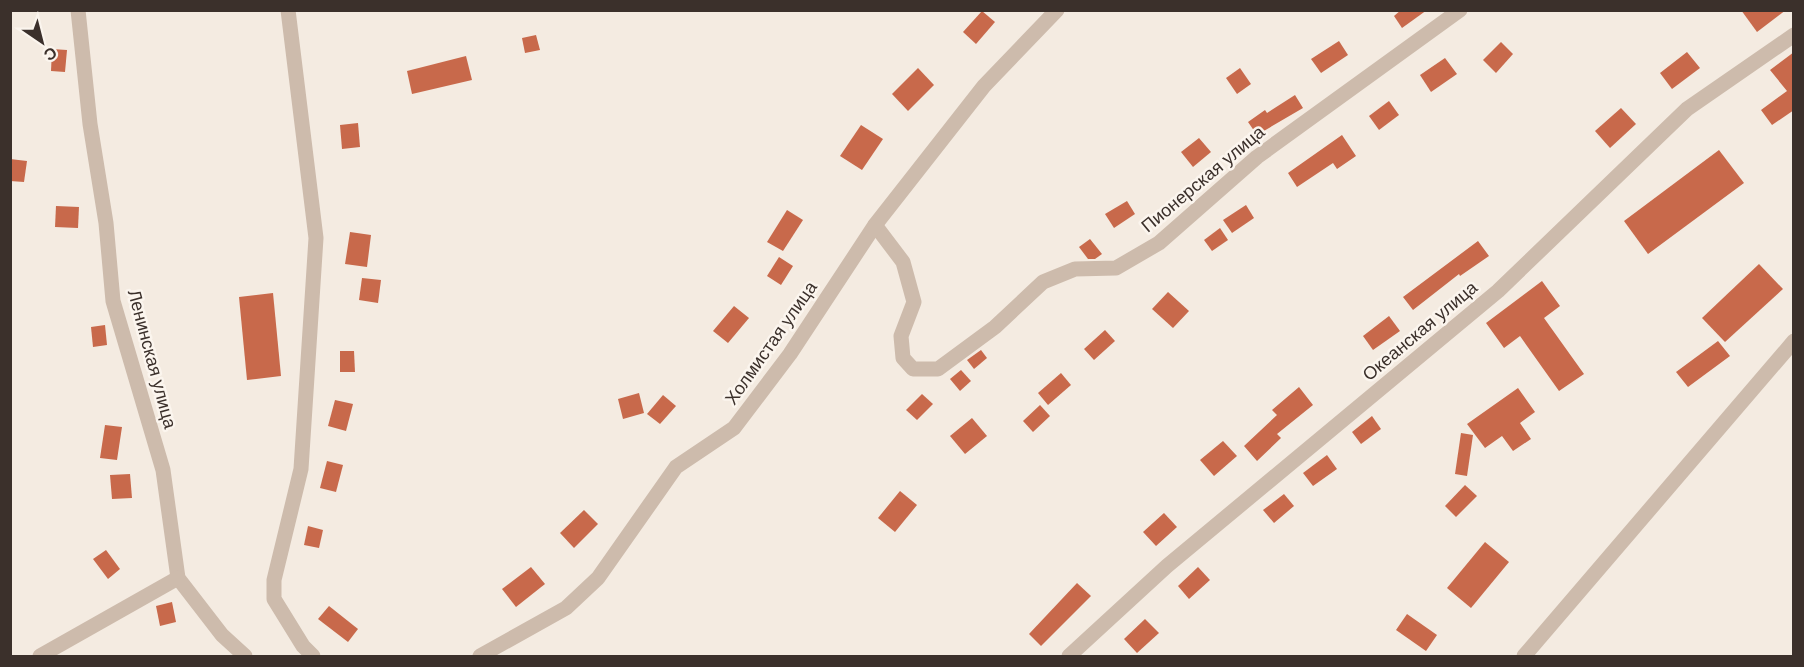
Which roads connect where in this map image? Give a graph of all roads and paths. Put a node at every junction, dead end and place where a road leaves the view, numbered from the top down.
1 (78, 10) edge
2 (288, 10) edge
3 (1057, 10) edge
4 (1460, 10) edge
5 (1794, 35) edge
6 (875, 225) junction
7 (1794, 340) edge
8 (178, 578) junction
9 (40, 657) edge
10 (245, 657) edge
11 (313, 657) edge
12 (480, 657) edge
13 (1069, 657) edge
14 (1524, 657) edge

1 - 8 street, Ленинская улица
2 - 11 street
3 - 6 street, Холмистая улица
4 - 6 street, Пионерская улица
5 - 13 street, Океанская улица
6 - 12 street, Холмистая улица
7 - 14 street
8 - 9 street
8 - 10 street, Ленинская улица

